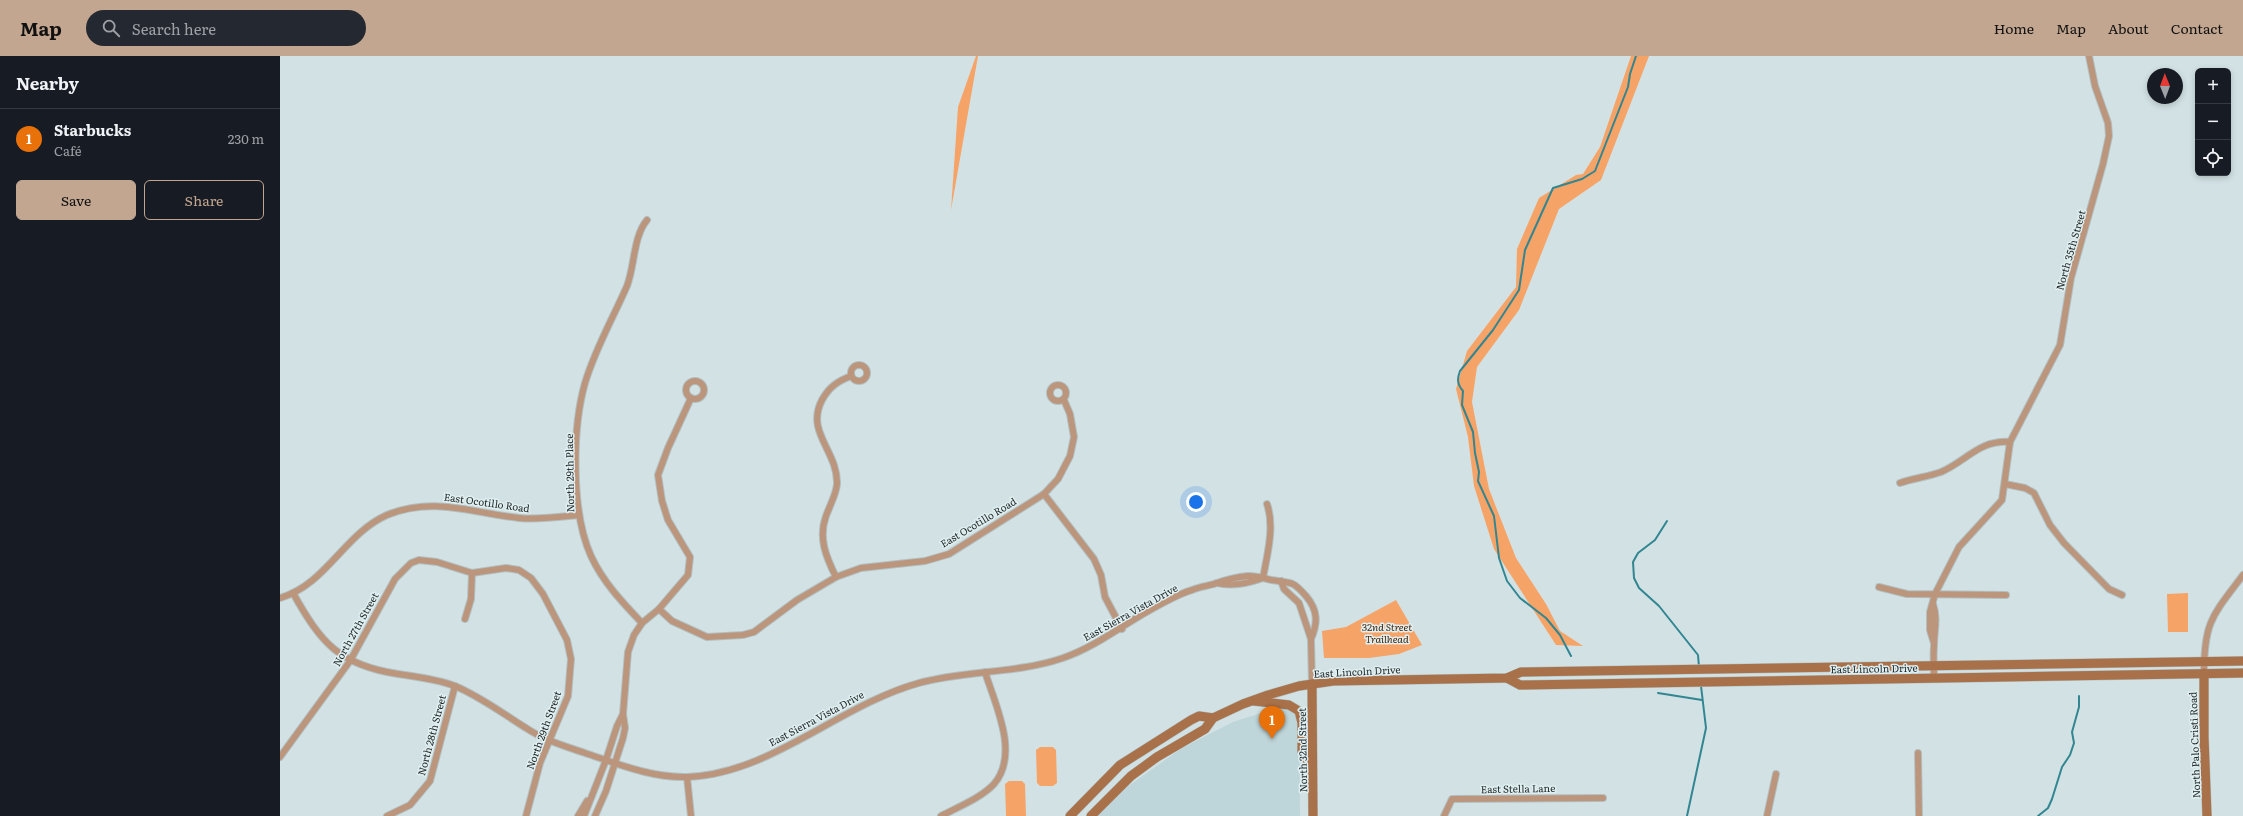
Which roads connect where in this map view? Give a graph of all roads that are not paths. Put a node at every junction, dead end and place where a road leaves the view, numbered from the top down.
1 (2089, 56) edge
2 (648, 220) dead end
3 (851, 376) dead end
4 (692, 398) dead end
5 (1064, 400) dead end
6 (2010, 442) junction
7 (1900, 483) dead end
8 (2005, 484) junction
9 (1044, 494) junction
10 (1267, 504) dead end
11 (579, 515) junction
12 (472, 573) junction
13 (2243, 575) edge
14 (836, 577) junction
15 (1263, 578) junction
16 (1281, 582) junction
17 (1879, 588) dead end
18 (1302, 591) junction
19 (292, 593) junction
20 (1935, 594) junction
21 (2006, 595) dead end
22 (2122, 595) dead end
23 (280, 598) edge
24 (1294, 598) junction
25 (659, 609) junction
26 (465, 619) dead end
27 (642, 623) junction
28 (1122, 629) junction
29 (1311, 639) junction
30 (350, 661) junction
31 (2243, 661) edge
32 (2204, 662) junction
33 (1934, 666) junction
34 (1680, 670) junction
35 (985, 672) junction
36 (2204, 673) junction
37 (2243, 673) edge
38 (1507, 678) junction
39 (1934, 678) junction
40 (1680, 682) junction
41 (1312, 684) junction
42 (455, 686) junction
43 (1251, 701) junction
44 (623, 714) junction
45 (1213, 718) junction
46 (549, 740) junction
47 (1918, 753) dead end
48 (280, 757) edge
49 (606, 760) junction
50 (616, 764) junction
51 (1313, 771) junction
52 (1776, 774) dead end
53 (687, 777) junction
54 (591, 797) junction
55 (1603, 798) dead end
56 (602, 801) junction
57 (387, 816) edge
58 (526, 816) edge
59 (578, 816) edge
60 (584, 816) edge
61 (596, 816) edge
62 (600, 816) edge
63 (691, 816) edge
64 (942, 816) edge
65 (1070, 816) edge
66 (1091, 816) edge
67 (1313, 816) edge
68 (1444, 816) edge
69 (1767, 816) edge
70 (1919, 816) edge
71 (2207, 816) edge

1 - 6 street, North 35th Street
2 - 11 street, North 29th Place
3 - 14 street
4 - 25 street
5 - 9 street, East Ocotillo Road
6 - 7 street
6 - 8 street, North 35th Street
8 - 20 street, North 35th Street
8 - 22 street
9 - 14 street, East Ocotillo Road
9 - 28 street
10 - 15 street
11 - 19 street, East Ocotillo Road
11 - 27 street, North 29th Place
12 - 26 street
12 - 30 street, North 27th Street
12 - 46 street, North 29th Street
13 - 32 street
14 - 25 street, East Ocotillo Road
15 - 16 street, East Sierra Vista Drive
15 - 28 street, East Sierra Vista Drive
16 - 18 street, East Sierra Vista Drive
16 - 24 street, East Sierra Vista Drive
17 - 20 street
18 - 24 street
18 - 29 street, East Sierra Vista Drive
19 - 23 street, East Ocotillo Road
19 - 30 street, East Sierra Vista Drive
20 - 21 street
20 - 33 street, North 35th Street
24 - 29 street, East Sierra Vista Drive
25 - 27 street
27 - 44 street
28 - 35 street, East Sierra Vista Drive
29 - 41 street, East Sierra Vista Drive
30 - 42 street, East Sierra Vista Drive
30 - 48 street, North 27th Street
31 - 32 main road, East Lincoln Drive
32 - 33 main road, East Lincoln Drive
32 - 36 street
33 - 34 main road, East Lincoln Drive
33 - 39 street, North 35th Street
34 - 38 main road, East Lincoln Drive
34 - 40 main road
35 - 53 street, East Sierra Vista Drive
35 - 64 street
36 - 37 main road, East Lincoln Drive
36 - 39 main road, East Lincoln Drive
36 - 71 main road, North Palo Cristi Road
38 - 40 main road, East Lincoln Drive
38 - 41 main road, East Lincoln Drive
39 - 40 main road, East Lincoln Drive
41 - 43 main road, East Lincoln Drive
41 - 51 main road, North 32nd Street
42 - 46 street, East Sierra Vista Drive
42 - 57 street, North 28th Street
43 - 45 main road, East Lincoln Drive
43 - 51 main road
44 - 49 street
44 - 50 street
45 - 65 main road, East Lincoln Drive
45 - 66 main road, East Lincoln Drive
46 - 49 street, East Sierra Vista Drive
46 - 58 street, North 29th Street
47 - 70 street
49 - 50 street, East Sierra Vista Drive
49 - 54 street
50 - 53 street, East Sierra Vista Drive
50 - 56 street
51 - 67 main road, North 32nd Street
52 - 69 street
53 - 63 street
54 - 59 street
54 - 60 street
55 - 68 street, East Stella Lane
56 - 61 street
56 - 62 street

